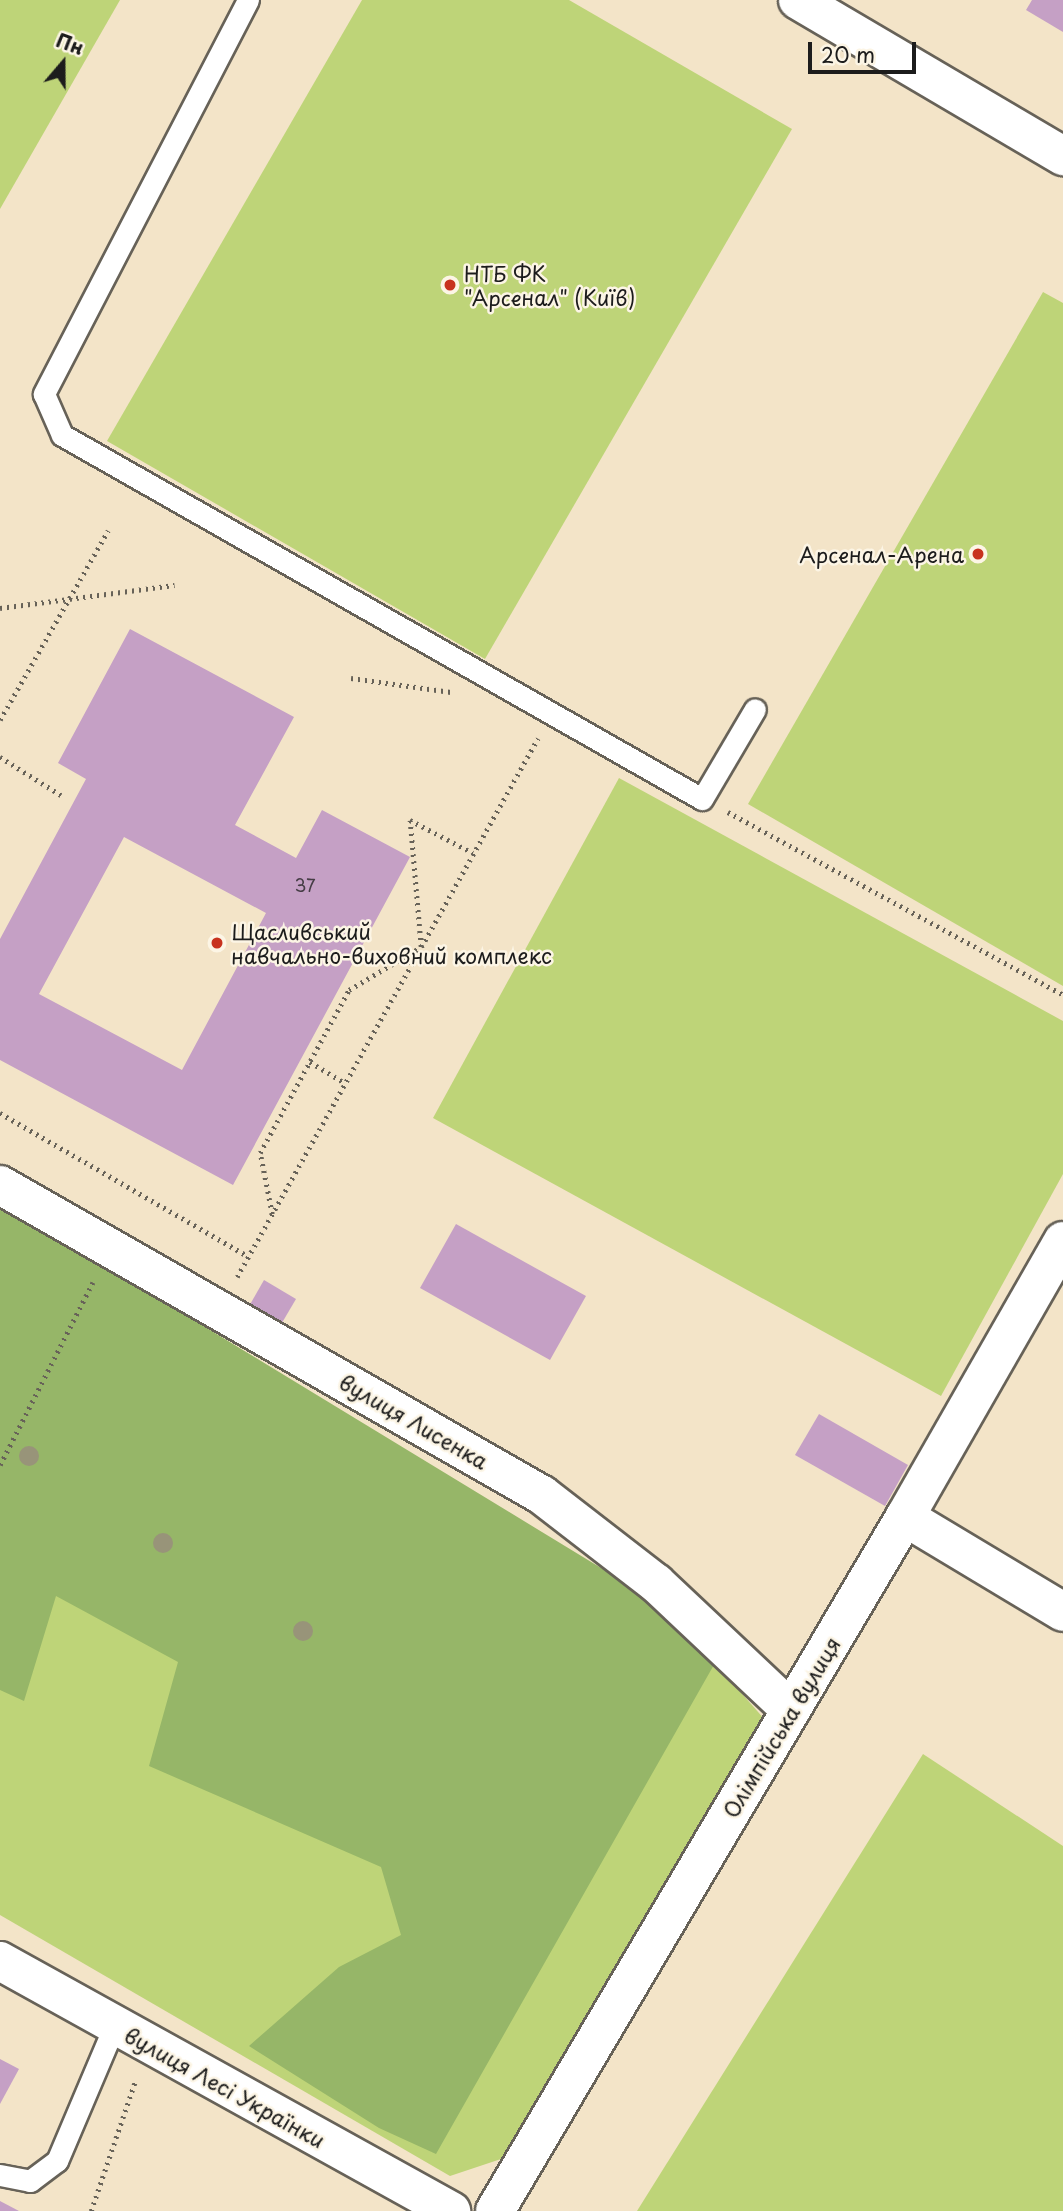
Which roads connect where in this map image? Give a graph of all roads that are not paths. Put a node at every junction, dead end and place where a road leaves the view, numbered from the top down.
1 (248, 0) edge
2 (798, 0) edge
3 (1063, 156) edge
4 (755, 709) dead end
5 (0, 1185) edge
6 (1063, 1241) edge
7 (905, 1517) junction
8 (1063, 1612) edge
9 (791, 1710) junction
10 (0, 1961) edge
11 (114, 2027) junction
12 (0, 2175) edge
13 (452, 2211) edge
14 (495, 2211) edge

1 - 4 lane
2 - 3 street
5 - 9 street, вулиця Лисенка
6 - 7 street, Олімпійська вулиця
7 - 8 street
7 - 9 street, Олімпійська вулиця
9 - 14 street, Олімпійська вулиця
10 - 11 street, вулиця Лесі Українки
11 - 12 lane
11 - 13 street, вулиця Лесі Українки

